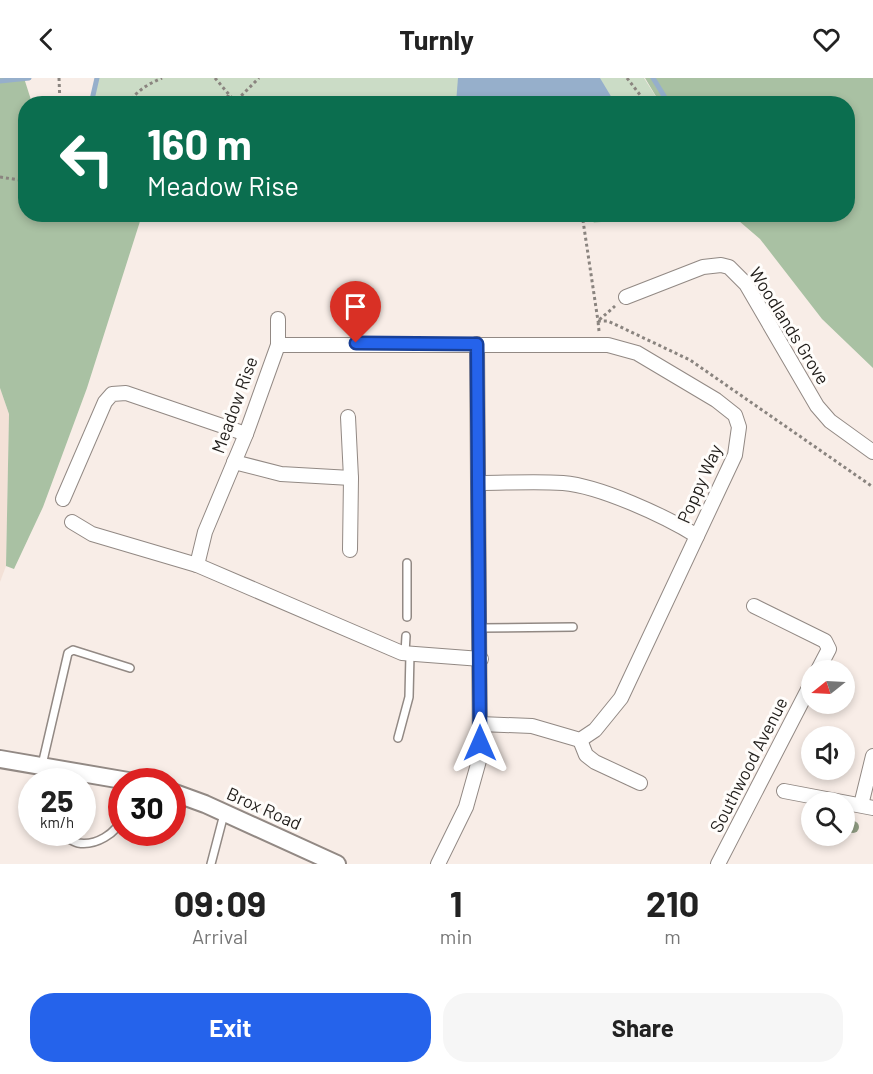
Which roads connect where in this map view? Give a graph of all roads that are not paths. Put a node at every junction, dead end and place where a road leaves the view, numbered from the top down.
1 (626, 297) road end
2 (278, 320) dead end
3 (477, 344) junction
4 (278, 345) junction
5 (348, 417) dead end
6 (246, 434) junction
7 (873, 452) edge
8 (234, 462) junction
9 (351, 478) junction
10 (479, 483) junction
11 (63, 499) dead end
12 (72, 522) dead end
13 (697, 536) junction
14 (350, 550) dead end
15 (407, 563) dead end
16 (197, 565) junction
17 (754, 606) dead end
18 (407, 617) dead end
19 (573, 627) dead end
20 (480, 628) junction
21 (406, 636) dead end
22 (407, 653) junction
23 (480, 659) junction
24 (823, 660) edge
25 (130, 668) dead end
26 (801, 703) edge
27 (480, 724) junction
28 (398, 738) dead end
29 (580, 740) junction
30 (873, 756) edge
31 (0, 759) edge
32 (42, 765) junction
33 (108, 777) edge
34 (640, 783) dead end
35 (784, 791) dead end
36 (186, 798) edge
37 (867, 806) edge
38 (225, 813) junction
39 (211, 864) edge
40 (337, 864) edge
41 (438, 864) edge
42 (718, 864) edge

1 - 7 street, Woodlands Grove
2 - 4 street
3 - 4 street, Meadow Rise
3 - 10 street
3 - 13 street, Poppy Way
4 - 6 street, Meadow Rise
5 - 9 street
6 - 8 street, Meadow Rise
6 - 11 street
8 - 9 street
8 - 16 street, Meadow Rise
9 - 14 street
10 - 13 street
10 - 20 street
12 - 16 street
13 - 29 street, Poppy Way
15 - 18 lane
16 - 22 street
17 - 24 street
19 - 20 lane
20 - 23 street
21 - 22 lane
22 - 23 street
22 - 28 lane
23 - 27 street
25 - 32 lane
26 - 42 street, Southwood Avenue
27 - 29 street
27 - 41 street
29 - 34 street
30 - 37 street
31 - 32 street
32 - 33 street
35 - 37 street
36 - 38 street, Brox Road
38 - 39 lane
38 - 40 street, Brox Road

